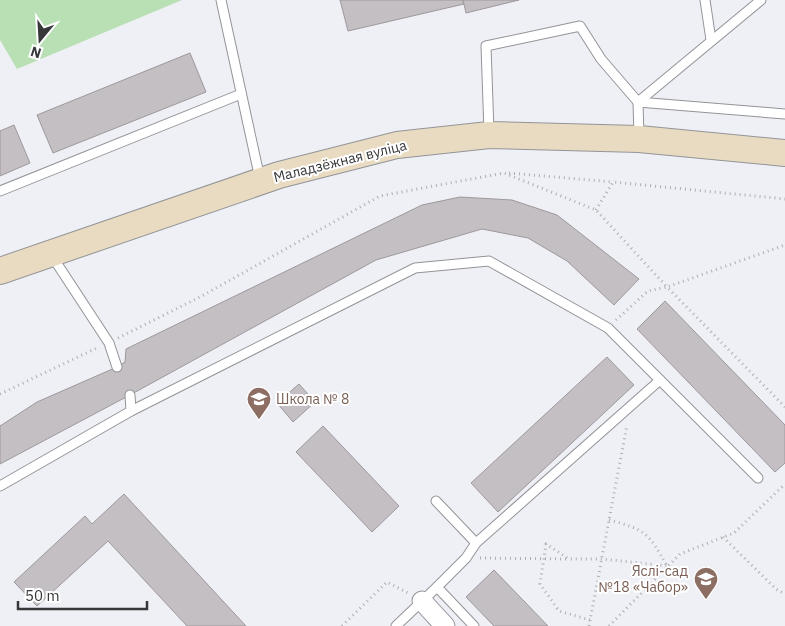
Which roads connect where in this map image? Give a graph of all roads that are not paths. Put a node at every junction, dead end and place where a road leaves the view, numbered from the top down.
1 (221, 0) edge
2 (705, 0) edge
3 (761, 0) edge
4 (711, 40) junction
5 (241, 94) junction
6 (638, 102) junction
7 (785, 114) edge
8 (489, 135) junction
9 (639, 139) junction
10 (785, 153) edge
11 (261, 181) junction
12 (0, 191) edge
13 (51, 254) junction
14 (0, 271) edge
15 (117, 367) dead end
16 (660, 380) junction
17 (130, 395) dead end
18 (131, 411) junction
19 (758, 478) dead end
20 (0, 486) edge
21 (436, 501) dead end
22 (476, 543) junction
23 (437, 587) junction
24 (422, 600) junction
25 (396, 626) edge
26 (445, 626) edge
27 (474, 626) edge

1 - 5 lane
2 - 4 lane
3 - 4 lane
4 - 6 lane
5 - 11 lane
5 - 12 lane
6 - 7 lane
6 - 8 lane
6 - 9 lane
8 - 9 street, Маладзёжная вуліца
8 - 11 street, Маладзёжная вуліца
9 - 10 street, Маладзёжная вуліца
11 - 13 street, Маладзёжная вуліца
13 - 14 street, Маладзёжная вуліца
13 - 15 lane
16 - 18 lane
16 - 19 lane
16 - 22 lane
17 - 18 lane
18 - 20 lane
21 - 22 lane
22 - 23 lane
23 - 24 lane
23 - 27 lane
24 - 25 lane
24 - 26 street

